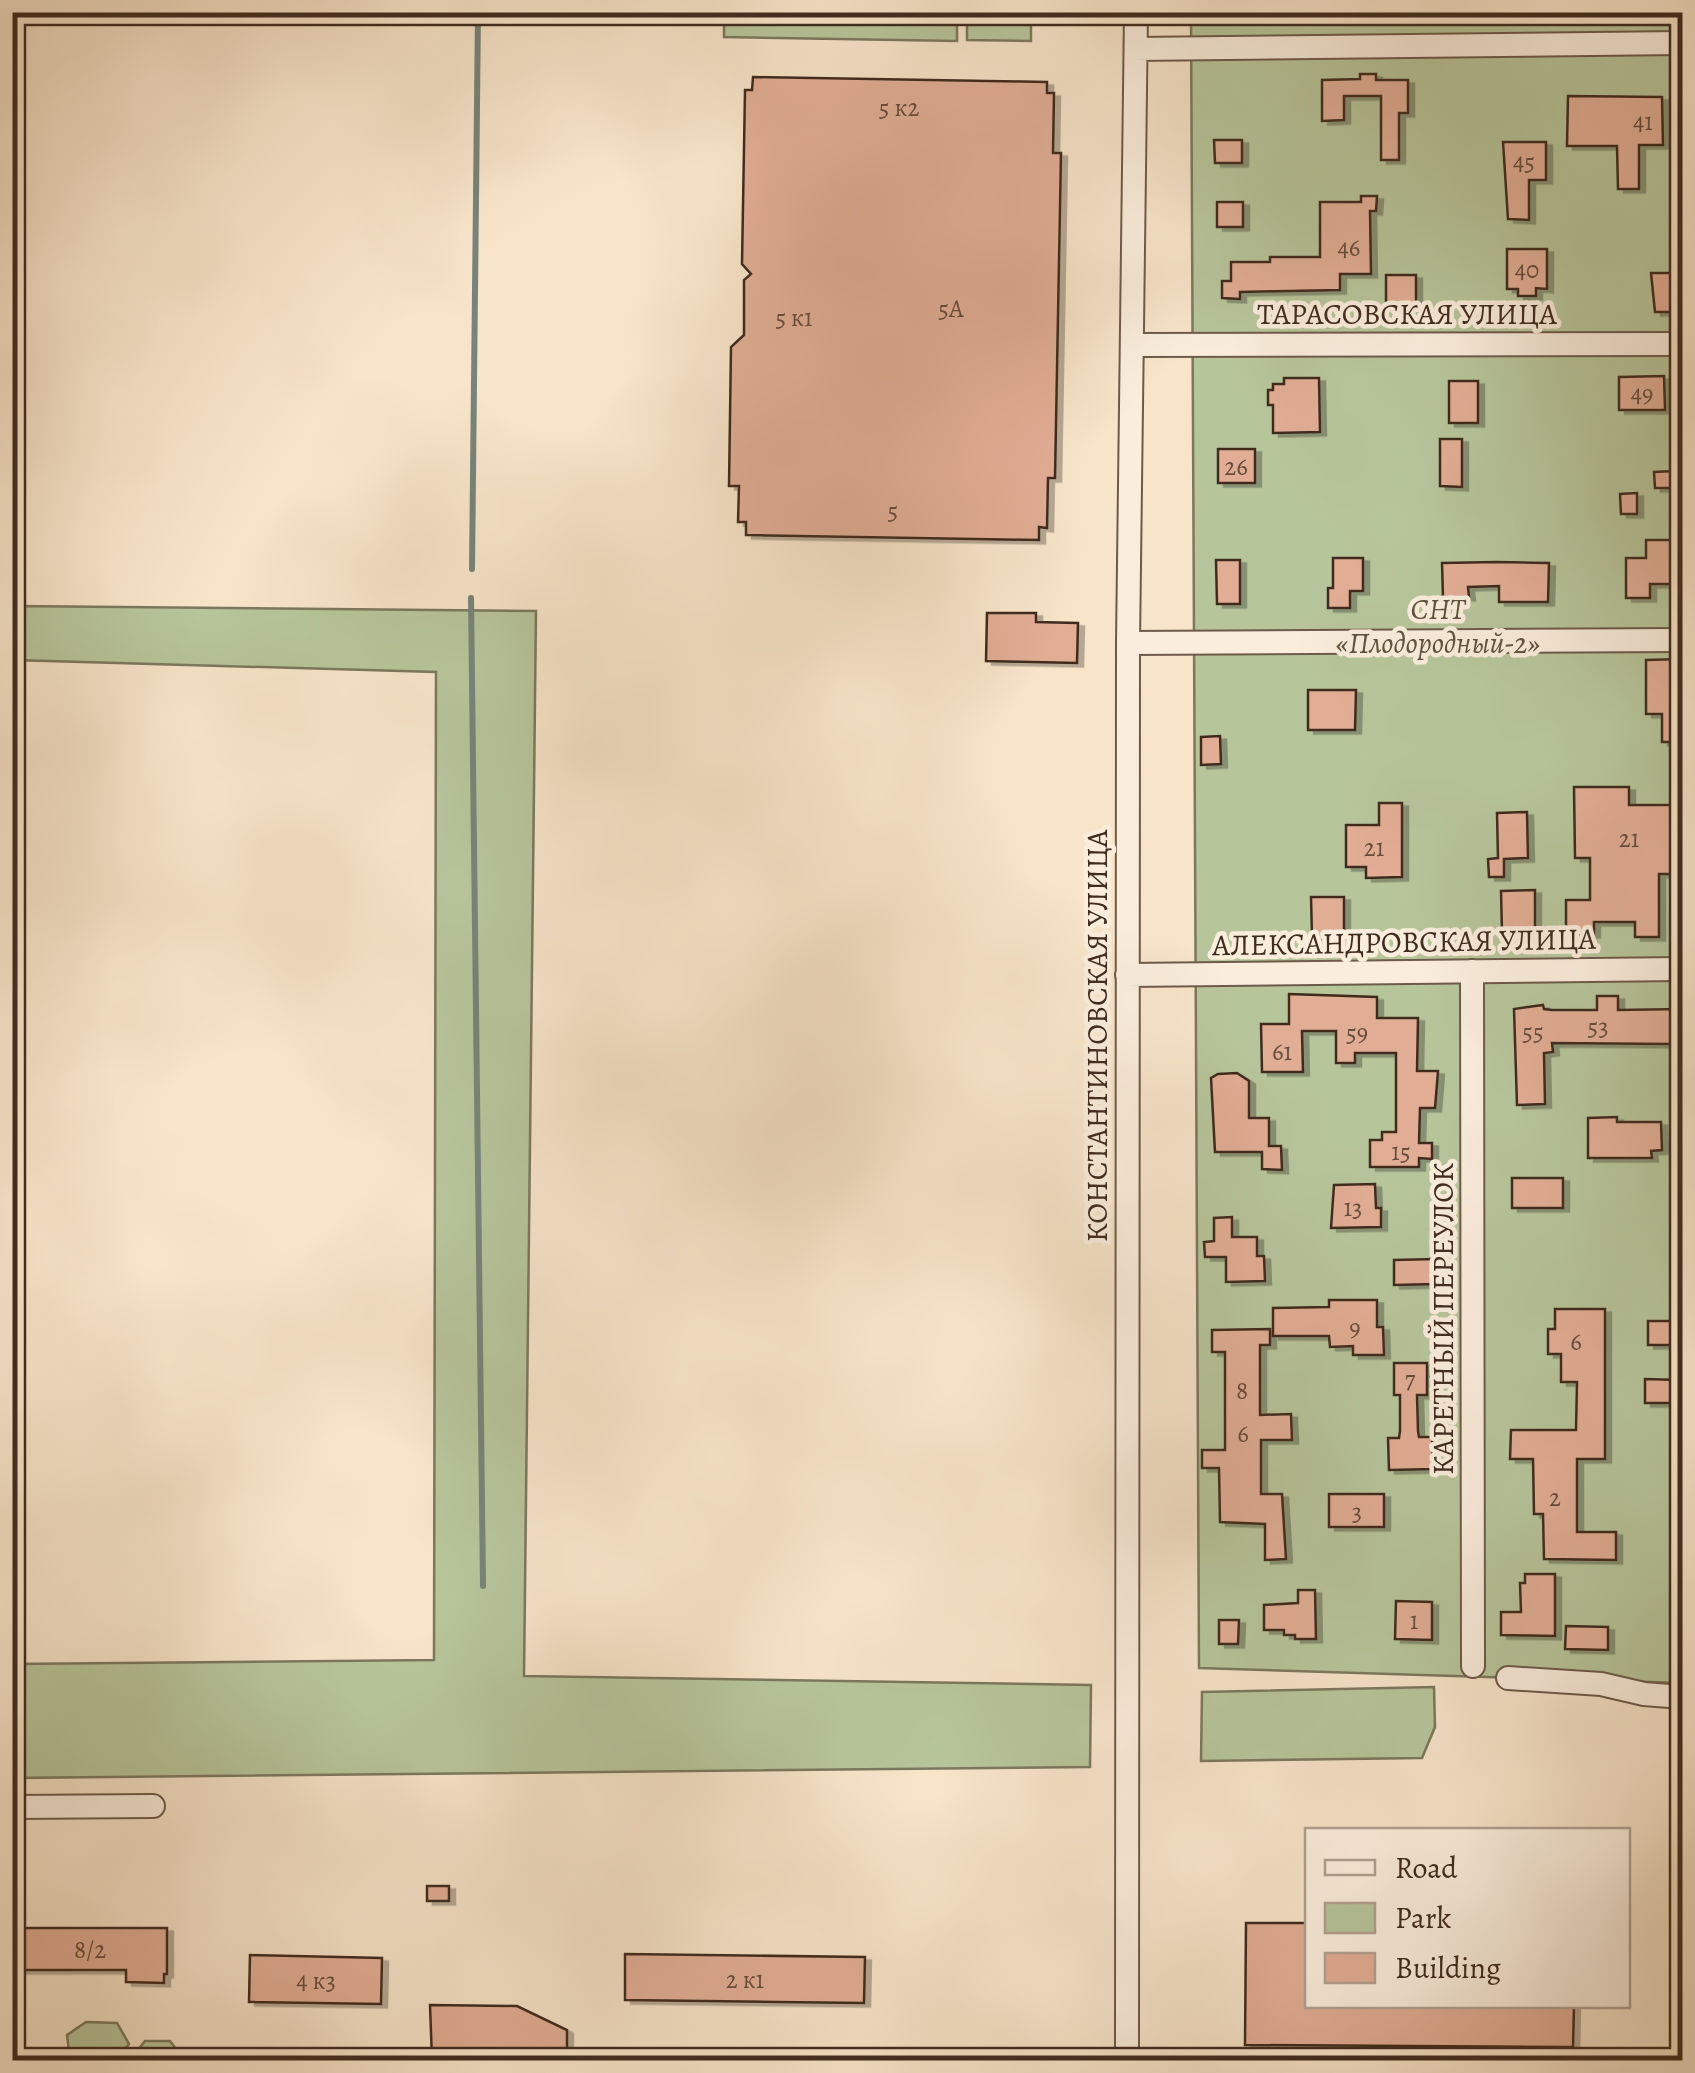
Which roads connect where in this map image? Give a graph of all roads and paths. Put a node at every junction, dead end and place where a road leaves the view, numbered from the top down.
1 (1136, 12) edge
2 (1682, 42) edge
3 (1136, 49) junction
4 (1682, 344) edge
5 (1132, 346) junction
6 (1682, 640) edge
7 (1128, 643) junction
8 (1682, 969) edge
9 (1472, 972) junction
10 (1127, 975) junction
11 (1473, 1666) dead end
12 (1508, 1678) dead end
13 (1682, 1698) edge
14 (153, 1806) dead end
15 (12, 1807) edge
16 (1127, 2060) edge

1 - 3 street, КОНСТАНТИНОВСКАЯ УЛИЦА
2 - 3 street
3 - 5 street, КОНСТАНТИНОВСКАЯ УЛИЦА
4 - 5 street, ТАРАСОВСКАЯ УЛИЦА
5 - 7 street, КОНСТАНТИНОВСКАЯ УЛИЦА
6 - 7 street
7 - 10 street, КОНСТАНТИНОВСКАЯ УЛИЦА
8 - 9 street, АЛЕКСАНДРОВСКАЯ УЛИЦА
9 - 10 street, АЛЕКСАНДРОВСКАЯ УЛИЦА
9 - 11 street, КАРЕТНЫЙ ПЕРЕУЛОК
10 - 16 street, КОНСТАНТИНОВСКАЯ УЛИЦА
12 - 13 street
14 - 15 street

